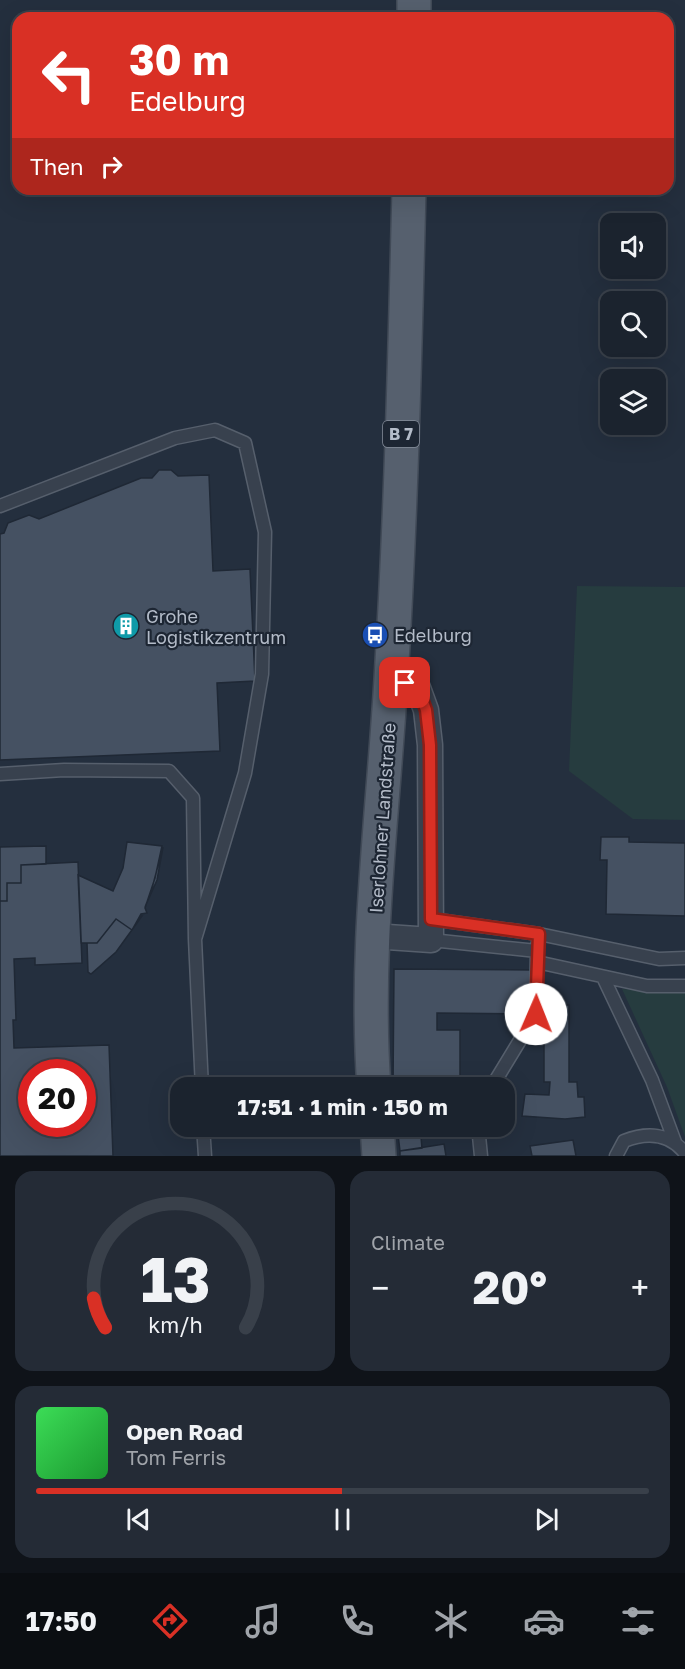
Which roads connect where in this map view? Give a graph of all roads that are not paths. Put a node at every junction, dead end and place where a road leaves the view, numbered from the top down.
1 (409, 195) edge
2 (0, 506) edge
3 (391, 679) junction
4 (0, 774) edge
5 (431, 930) junction
6 (539, 934) junction
7 (373, 936) junction
8 (195, 939) junction
9 (537, 956) junction
10 (685, 958) edge
11 (603, 977) junction
12 (685, 986) edge
13 (201, 1077) edge
14 (374, 1077) edge
15 (498, 1077) edge
16 (204, 1137) edge
17 (378, 1137) edge
18 (479, 1137) edge
19 (675, 1142) junction
20 (685, 1153) edge
21 (205, 1156) edge
22 (379, 1156) edge
23 (481, 1156) edge
24 (616, 1156) edge

1 - 3 main road, Iserlohner Landstraße / B 7
2 - 8 lane
3 - 5 street
3 - 7 main road, Iserlohner Landstraße / B 7
4 - 8 lane
5 - 6 lane
5 - 7 street
5 - 9 lane
6 - 9 lane
6 - 10 lane
7 - 14 main road, Iserlohner Landstraße / B 7
8 - 13 lane
9 - 11 lane
9 - 15 lane
11 - 12 lane
11 - 19 lane
16 - 21 lane
17 - 22 main road
18 - 23 lane
19 - 20 lane
19 - 24 lane

